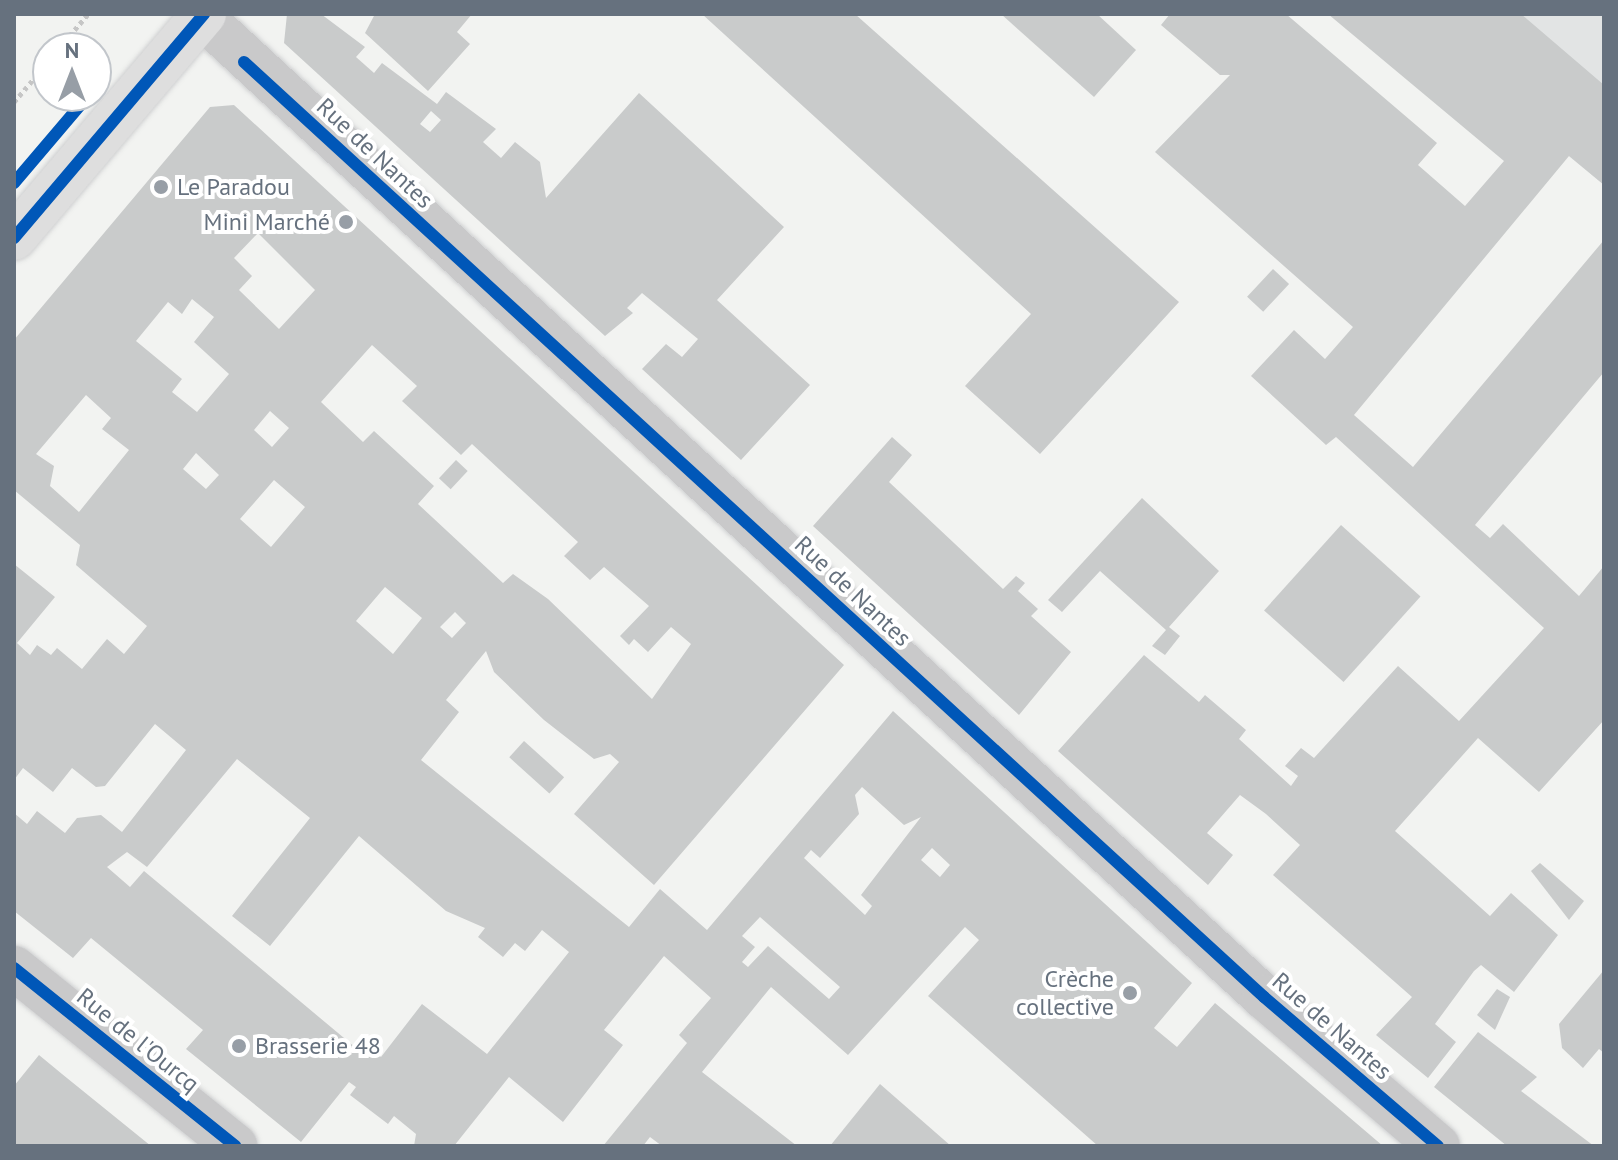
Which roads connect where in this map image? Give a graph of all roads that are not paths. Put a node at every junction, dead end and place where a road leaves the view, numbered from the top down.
1 (202, 15) edge
2 (14, 238) edge
3 (14, 968) edge
4 (235, 1146) edge
5 (1438, 1146) edge

1 - 2 main road
1 - 5 street, Rue de Nantes
3 - 4 street, Rue de l'Ourcq

